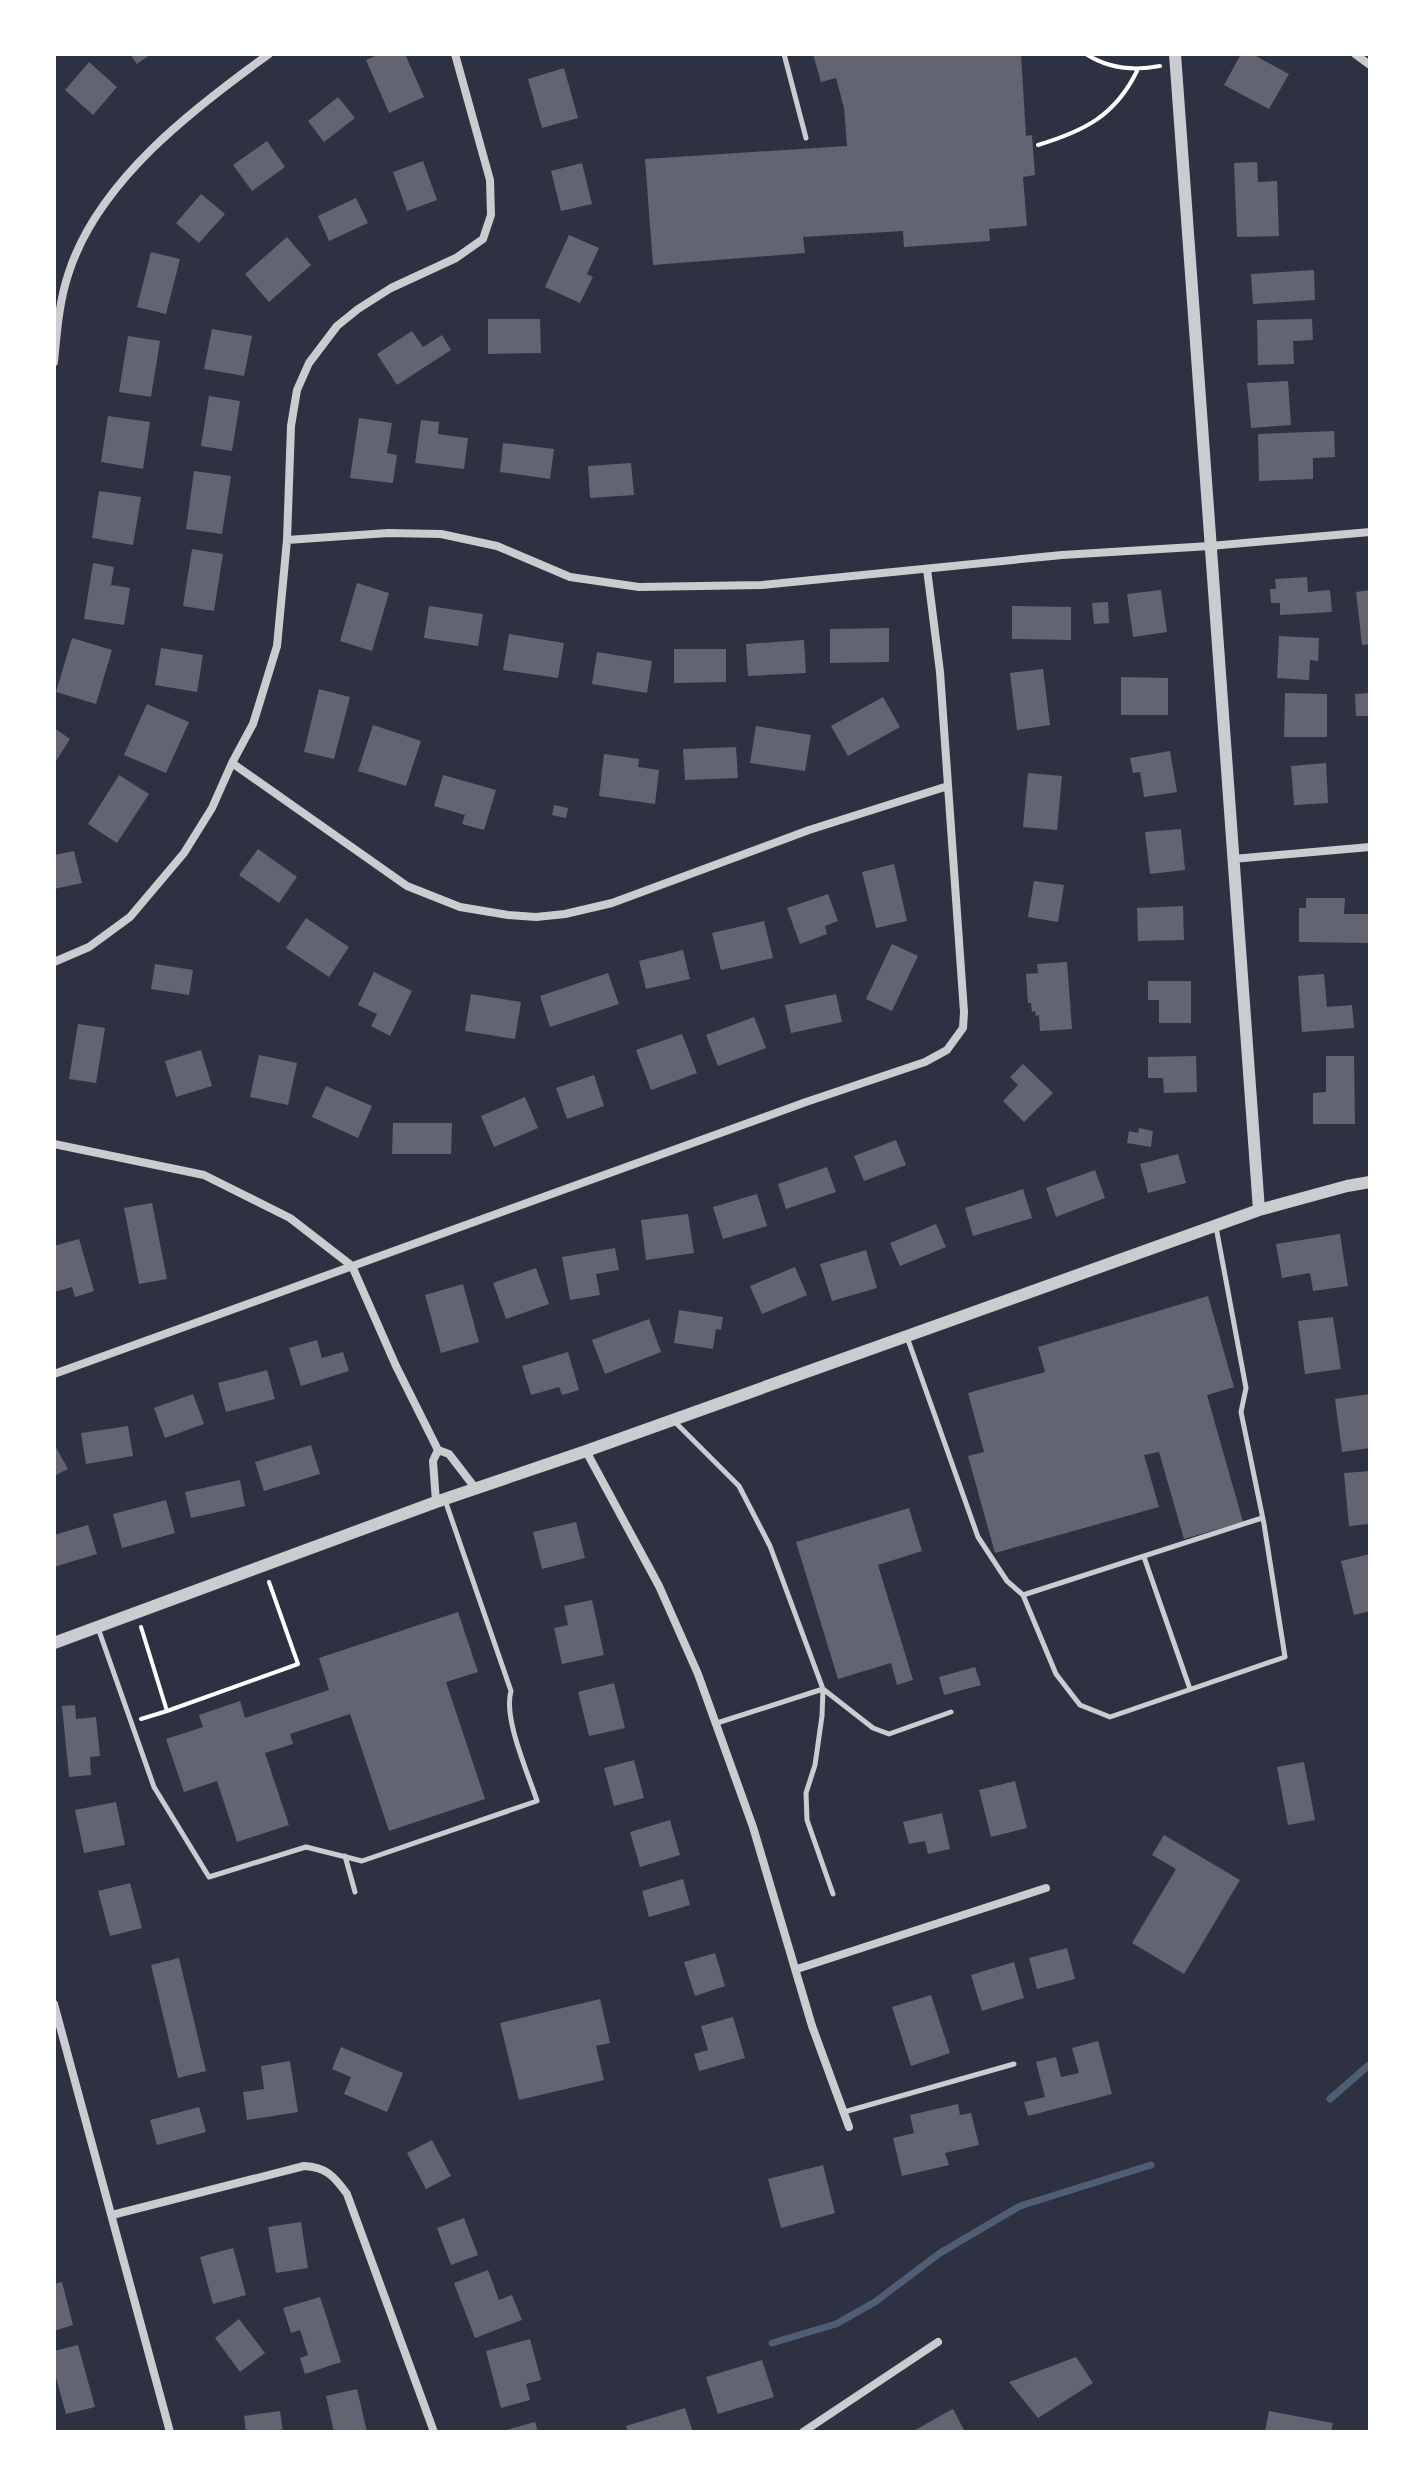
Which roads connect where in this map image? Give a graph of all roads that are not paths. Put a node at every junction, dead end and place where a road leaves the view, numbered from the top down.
1 (269, 54) edge
2 (455, 54) edge
3 (784, 54) edge
4 (1355, 54) edge
5 (1176, 58) edge
6 (1370, 65) edge
7 (806, 138) dead end
8 (54, 362) edge
9 (1370, 532) edge
10 (287, 540) junction
11 (1210, 546) junction
12 (927, 569) junction
13 (232, 763) junction
14 (948, 786) junction
15 (1370, 847) edge
16 (1233, 859) junction
17 (54, 962) edge
18 (54, 1144) edge
19 (1370, 1182) edge
20 (1259, 1210) junction
21 (1216, 1226) junction
22 (352, 1266) junction
23 (907, 1337) junction
24 (54, 1374) edge
25 (673, 1420) junction
26 (438, 1450) junction
27 (586, 1451) junction
28 (476, 1489) junction
29 (440, 1500) junction
30 (1262, 1518) junction
31 (1144, 1557) junction
32 (1023, 1595) junction
33 (98, 1627) junction
34 (54, 1643) edge
35 (823, 1689) junction
36 (1190, 1689) junction
37 (951, 1712) dead end
38 (716, 1724) junction
39 (345, 1856) junction
40 (1046, 1888) dead end
41 (355, 1892) dead end
42 (833, 1894) dead end
43 (797, 1969) junction
44 (54, 2004) edge
45 (1014, 2064) dead end
46 (844, 2112) junction
47 (849, 2127) dead end
48 (112, 2215) junction
49 (938, 2342) dead end
50 (170, 2432) edge
51 (434, 2432) edge
52 (803, 2432) edge

1 - 8 street
2 - 10 street
3 - 7 lane
4 - 6 street
5 - 11 street
9 - 11 street
10 - 12 street
10 - 13 street
11 - 12 street
11 - 16 street
12 - 14 street
13 - 14 street
13 - 17 street
14 - 22 street
15 - 16 street
16 - 20 street
18 - 22 street
19 - 20 street
20 - 21 street
21 - 23 street
21 - 30 lane
22 - 24 street
22 - 26 street
23 - 25 street
23 - 32 lane
25 - 27 street
25 - 35 lane
26 - 28 street
26 - 29 street
27 - 28 street
27 - 38 street
28 - 29 street
29 - 33 street
29 - 39 lane
30 - 31 lane
30 - 36 lane
31 - 32 lane
31 - 36 lane
32 - 36 lane
33 - 34 street
33 - 39 lane
35 - 37 lane
35 - 38 lane
35 - 42 lane
38 - 43 street
39 - 41 lane
40 - 43 street
43 - 46 street
44 - 48 street
45 - 46 lane
46 - 47 street
48 - 50 street
48 - 51 street
49 - 52 street

